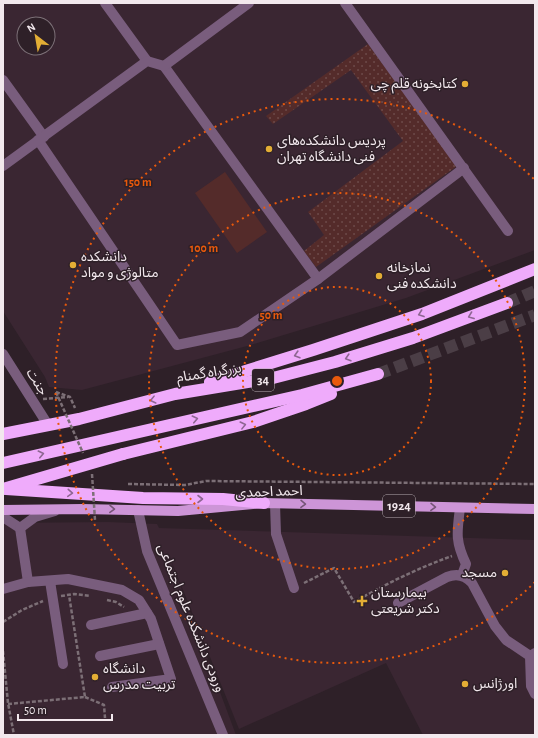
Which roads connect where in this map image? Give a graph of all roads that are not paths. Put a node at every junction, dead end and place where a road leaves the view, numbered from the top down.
1 (105, 3) edge
2 (249, 3) edge
3 (345, 3) edge
4 (147, 61) junction
5 (164, 66) junction
6 (3, 80) edge
7 (41, 138) junction
8 (3, 166) edge
9 (464, 168) junction
10 (508, 231) dead end
11 (535, 269) edge
12 (318, 280) junction
13 (507, 303) tunnel mouth
14 (3, 354) edge
15 (175, 394) junction
16 (48, 425) junction
17 (6, 432) edge
18 (3, 463) edge
19 (3, 489) edge
20 (269, 504) junction
21 (460, 508) junction
22 (62, 509) junction
23 (535, 509) edge
24 (3, 510) edge
25 (138, 510) junction
26 (3, 517) edge
27 (20, 528) junction
28 (462, 575) junction
29 (50, 581) junction
30 (28, 582) junction
31 (294, 588) road end
32 (3, 589) edge
33 (398, 603) dead end
34 (142, 614) junction
35 (92, 625) dead end
36 (159, 644) junction
37 (532, 655) edge
38 (100, 656) dead end
39 (63, 664) dead end
40 (112, 687) dead end
41 (535, 694) edge
42 (223, 735) edge

1 - 4 street
2 - 5 street
3 - 9 street
4 - 5 street
4 - 7 street
5 - 12 street
6 - 7 street
7 - 8 street
7 - 12 street
9 - 10 street
9 - 12 street
11 -> 15 highway
13 -> 15 highway, بزرگراه گمنام / 34
14 - 16 street, جنت
15 -> 16 highway, بزرگراه گمنام / 34
16 - 17 highway, بزرگراه گمنام / 34
18 - 19 highway, 34, bridge
19 -> 20 highway
20 -> 21 main road, احمد احمدی / 1924
20 - 25 main road, احمد احمدی / 1924
20 - 31 street
21 - 23 main road, احمد احمدی / 1924
21 - 28 street
22 - 24 main road, احمد احمدی / 1924
22 -> 25 main road, احمد احمدی / 1924
22 - 27 street
25 - 42 street, ورودی دانشکده علوم اجتماعی
26 - 27 street
27 - 30 street
28 - 33 street
28 - 37 street
29 - 30 street
29 - 34 street
29 - 39 street
30 - 32 street
34 - 35 street
34 - 36 street
36 - 38 street
36 - 40 street
37 - 41 street

